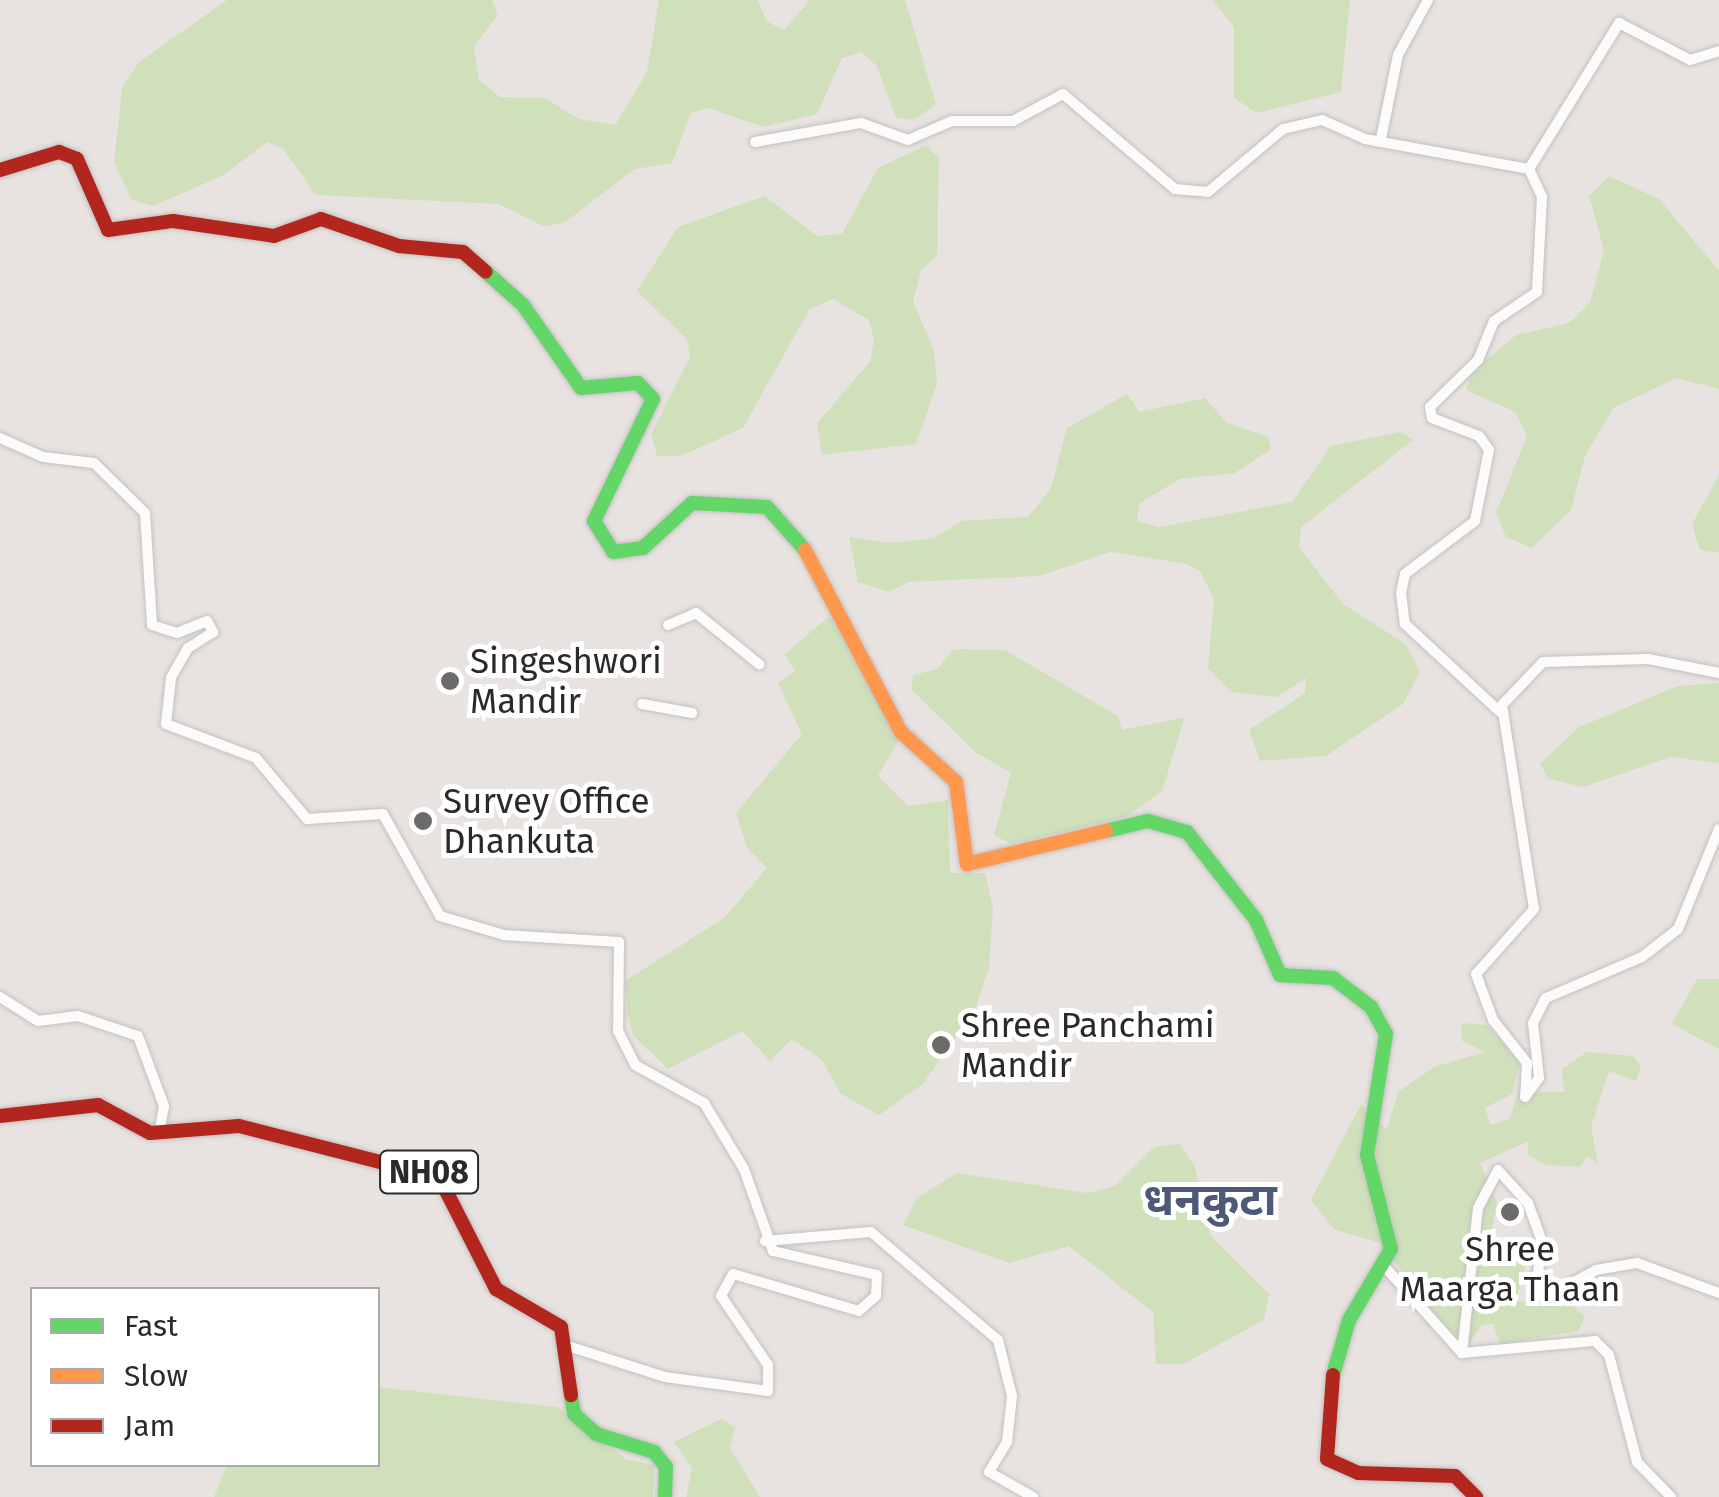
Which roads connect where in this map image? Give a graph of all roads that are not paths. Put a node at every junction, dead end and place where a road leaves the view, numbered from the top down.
1 (1428, 0) edge
2 (1719, 51) edge
3 (1381, 139) junction
4 (754, 142) dead end
5 (0, 170) edge
6 (1529, 170) junction
7 (0, 438) edge
8 (668, 626) dead end
9 (760, 665) dead end
10 (1719, 673) edge
11 (642, 704) dead end
12 (1500, 712) junction
13 (692, 713) dead end
14 (1719, 830) edge
15 (0, 997) edge
16 (0, 1116) edge
17 (159, 1134) junction
18 (765, 1241) junction
19 (1384, 1266) junction
20 (1719, 1293) edge
21 (568, 1346) junction
22 (1462, 1354) junction
23 (665, 1497) edge
24 (1033, 1497) edge
25 (1476, 1497) edge
26 (1671, 1497) edge

1 - 3 street
2 - 6 street
3 - 4 street
3 - 6 street
5 - 19 street
6 - 12 street
7 - 18 street
8 - 9 street
10 - 12 street
11 - 13 street
12 - 14 street
15 - 17 street
16 - 17 street
17 - 21 street, NH08
18 - 21 street
18 - 24 street
19 - 22 street
19 - 25 street
20 - 22 street
21 - 23 street
22 - 26 street

